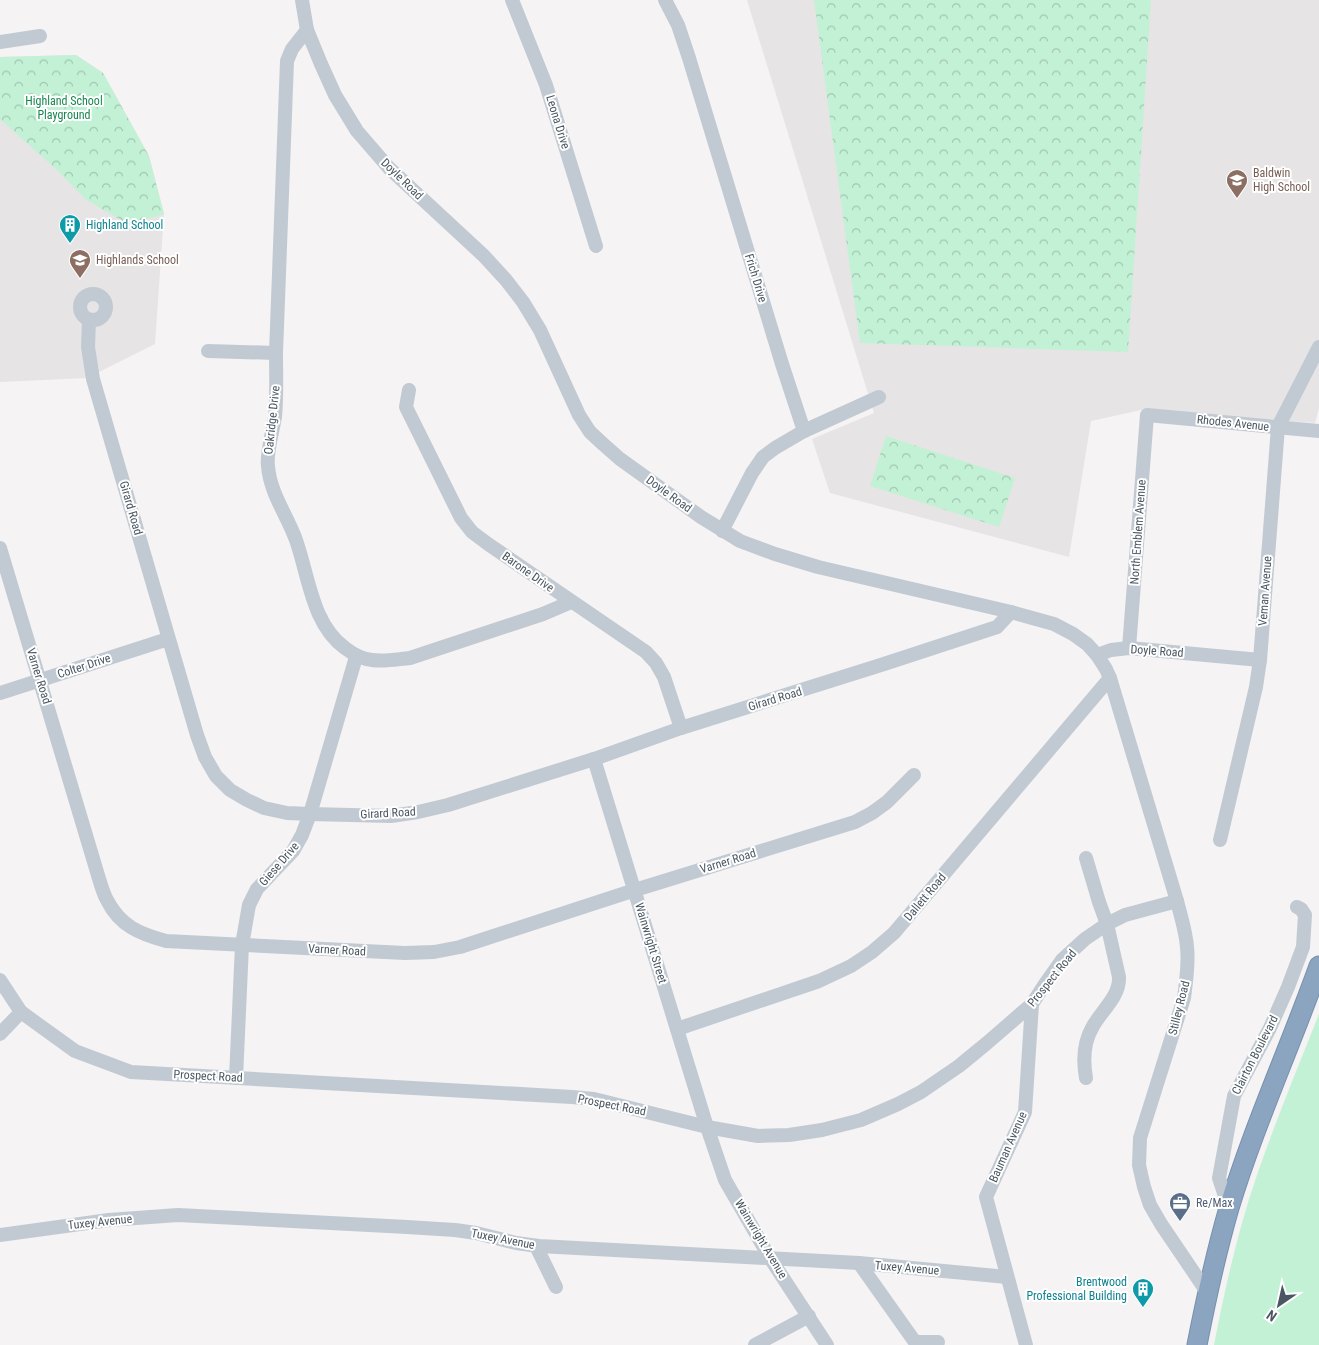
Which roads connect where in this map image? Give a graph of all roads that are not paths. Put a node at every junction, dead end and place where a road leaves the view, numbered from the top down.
1 (302, 0) edge
2 (665, 0) edge
3 (518, 2) edge
4 (307, 30) junction
5 (40, 36) dead end
6 (0, 42) edge
7 (596, 246) dead end
8 (89, 320) dead end
9 (1319, 347) edge
10 (208, 351) dead end
11 (276, 353) junction
12 (409, 390) dead end
13 (880, 397) dead end
14 (1148, 415) joint
15 (1278, 428) junction
16 (804, 431) junction
17 (1319, 431) edge
18 (722, 531) junction
19 (0, 548) edge
20 (571, 602) junction
21 (1012, 612) junction
22 (168, 639) junction
23 (1129, 648) junction
24 (356, 656) junction
25 (1097, 656) junction
26 (1260, 660) junction
27 (1110, 678) junction
28 (40, 680) junction
29 (0, 693) edge
30 (681, 728) junction
31 (594, 758) junction
32 (914, 775) dead end
33 (310, 814) junction
34 (1220, 840) dead end
35 (1086, 858) dead end
36 (635, 890) junction
37 (1177, 901) junction
38 (1297, 907) dead end
39 (1107, 924) junction
40 (242, 945) junction
41 (1319, 966) edge
42 (0, 980) edge
43 (1032, 1004) junction
44 (21, 1012) junction
45 (677, 1029) junction
46 (0, 1034) edge
47 (236, 1078) junction
48 (1086, 1078) dead end
49 (707, 1127) junction
50 (1230, 1208) junction
51 (0, 1235) edge
52 (536, 1246) junction
53 (770, 1258) junction
54 (858, 1263) junction
55 (1007, 1277) junction
56 (556, 1286) dead end
57 (1207, 1292) junction
58 (809, 1316) junction
59 (938, 1342) dead end
60 (755, 1345) edge
61 (827, 1345) edge
62 (1026, 1345) edge
63 (1196, 1345) edge

1 - 4 street, Doyle Road
2 - 16 street, Frich Drive
3 - 7 street, Leona Drive
4 - 11 street, Oakridge Drive
4 - 18 street, Doyle Road
5 - 6 street
8 - 22 street, Girard Road
9 - 15 street, Veman Avenue
10 - 11 street
11 - 24 street, Oakridge Drive
12 - 20 street, Barone Drive
13 - 16 street
14 - 15 street, Rhodes Avenue
14 - 23 street, North Emblem Avenue
15 - 17 street, Rhodes Avenue
15 - 26 street, Veman Avenue
16 - 18 street
18 - 21 street, Doyle Road
19 - 28 street, Varner Road
20 - 24 street, Oakridge Drive
20 - 30 street, Barone Drive
21 - 25 street, Doyle Road
21 - 30 street, Girard Road
22 - 28 street, Colter Drive
22 - 33 street, Girard Road
23 - 25 street, Doyle Road
23 - 26 street, Doyle Road
24 - 33 street, Giese Drive
25 - 27 street, Stilley Road
26 - 34 street, Veman Avenue
27 - 37 street, Stilley Road
27 - 45 street, Dallett Road
28 - 29 street, Colter Drive
28 - 40 street, Varner Road
30 - 31 street, Girard Road
31 - 33 street, Girard Road
31 - 36 street, Wainwright Street
32 - 36 street, Varner Road
33 - 40 street, Giese Drive
35 - 39 street
36 - 40 street, Varner Road
36 - 45 street, Wainwright Street
37 - 39 street, Prospect Road
37 - 57 street, Stilley Road
38 - 50 street, Clairton Boulevard
39 - 43 street, Prospect Road
39 - 48 street
40 - 47 street, Giese Drive
41 - 50 highway, Clairton Boulevard
42 - 44 street, Prospect Road
43 - 49 street, Prospect Road
43 - 55 street, Bauman Avenue
44 - 46 street
44 - 47 street, Prospect Road
45 - 49 street, Wainwright Street
47 - 49 street, Prospect Road
49 - 53 street, Wainwright Avenue
50 - 57 highway, Clairton Boulevard
51 - 52 street, Tuxey Avenue
52 - 53 street, Tuxey Avenue
52 - 56 street
53 - 54 street, Tuxey Avenue
53 - 58 street, Wainwright Avenue
54 - 55 street, Tuxey Avenue
54 - 59 street
55 - 62 street, Bauman Avenue
57 - 63 highway, Clairton Boulevard
58 - 60 street
58 - 61 street, Wainwright Avenue

